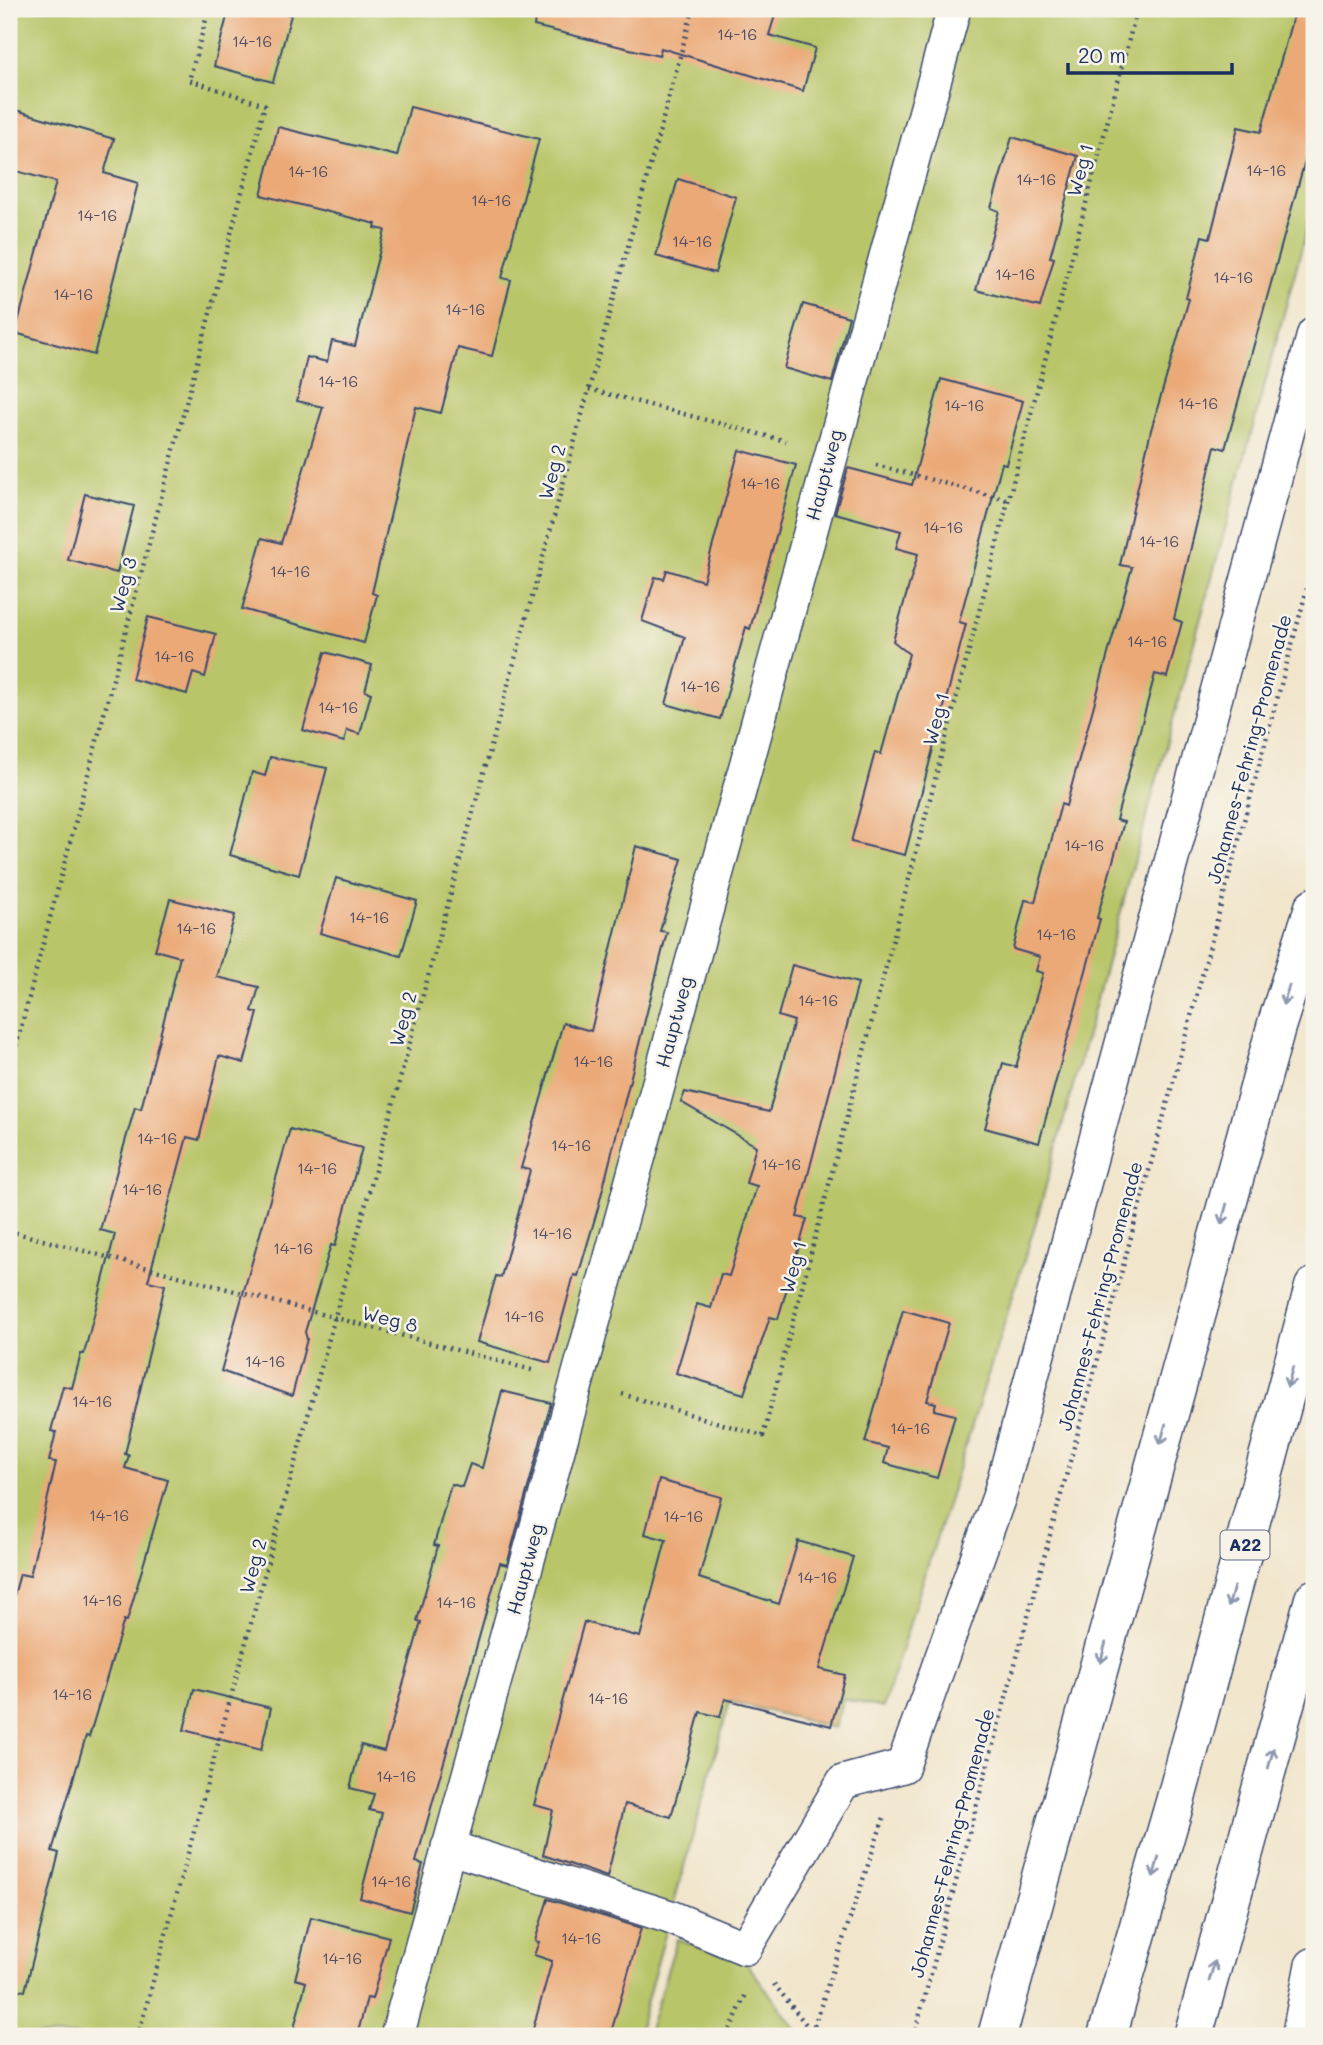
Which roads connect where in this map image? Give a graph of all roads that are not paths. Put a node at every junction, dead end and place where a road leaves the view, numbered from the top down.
1 (954, 9) edge
2 (1314, 334) edge
3 (1314, 907) edge
4 (1314, 1287) edge
5 (1314, 1599) edge
6 (448, 1847) junction
7 (1314, 1967) edge
8 (397, 2036) edge
9 (997, 2036) edge
10 (1107, 2036) edge
11 (1193, 2036) edge
12 (1301, 2036) edge

1 - 6 lane, Hauptweg
2 - 6 lane
3 -> 9 main road
4 -> 10 main road, A22
11 -> 5 main road
6 - 8 lane, Hauptweg
7 - 12 main road

